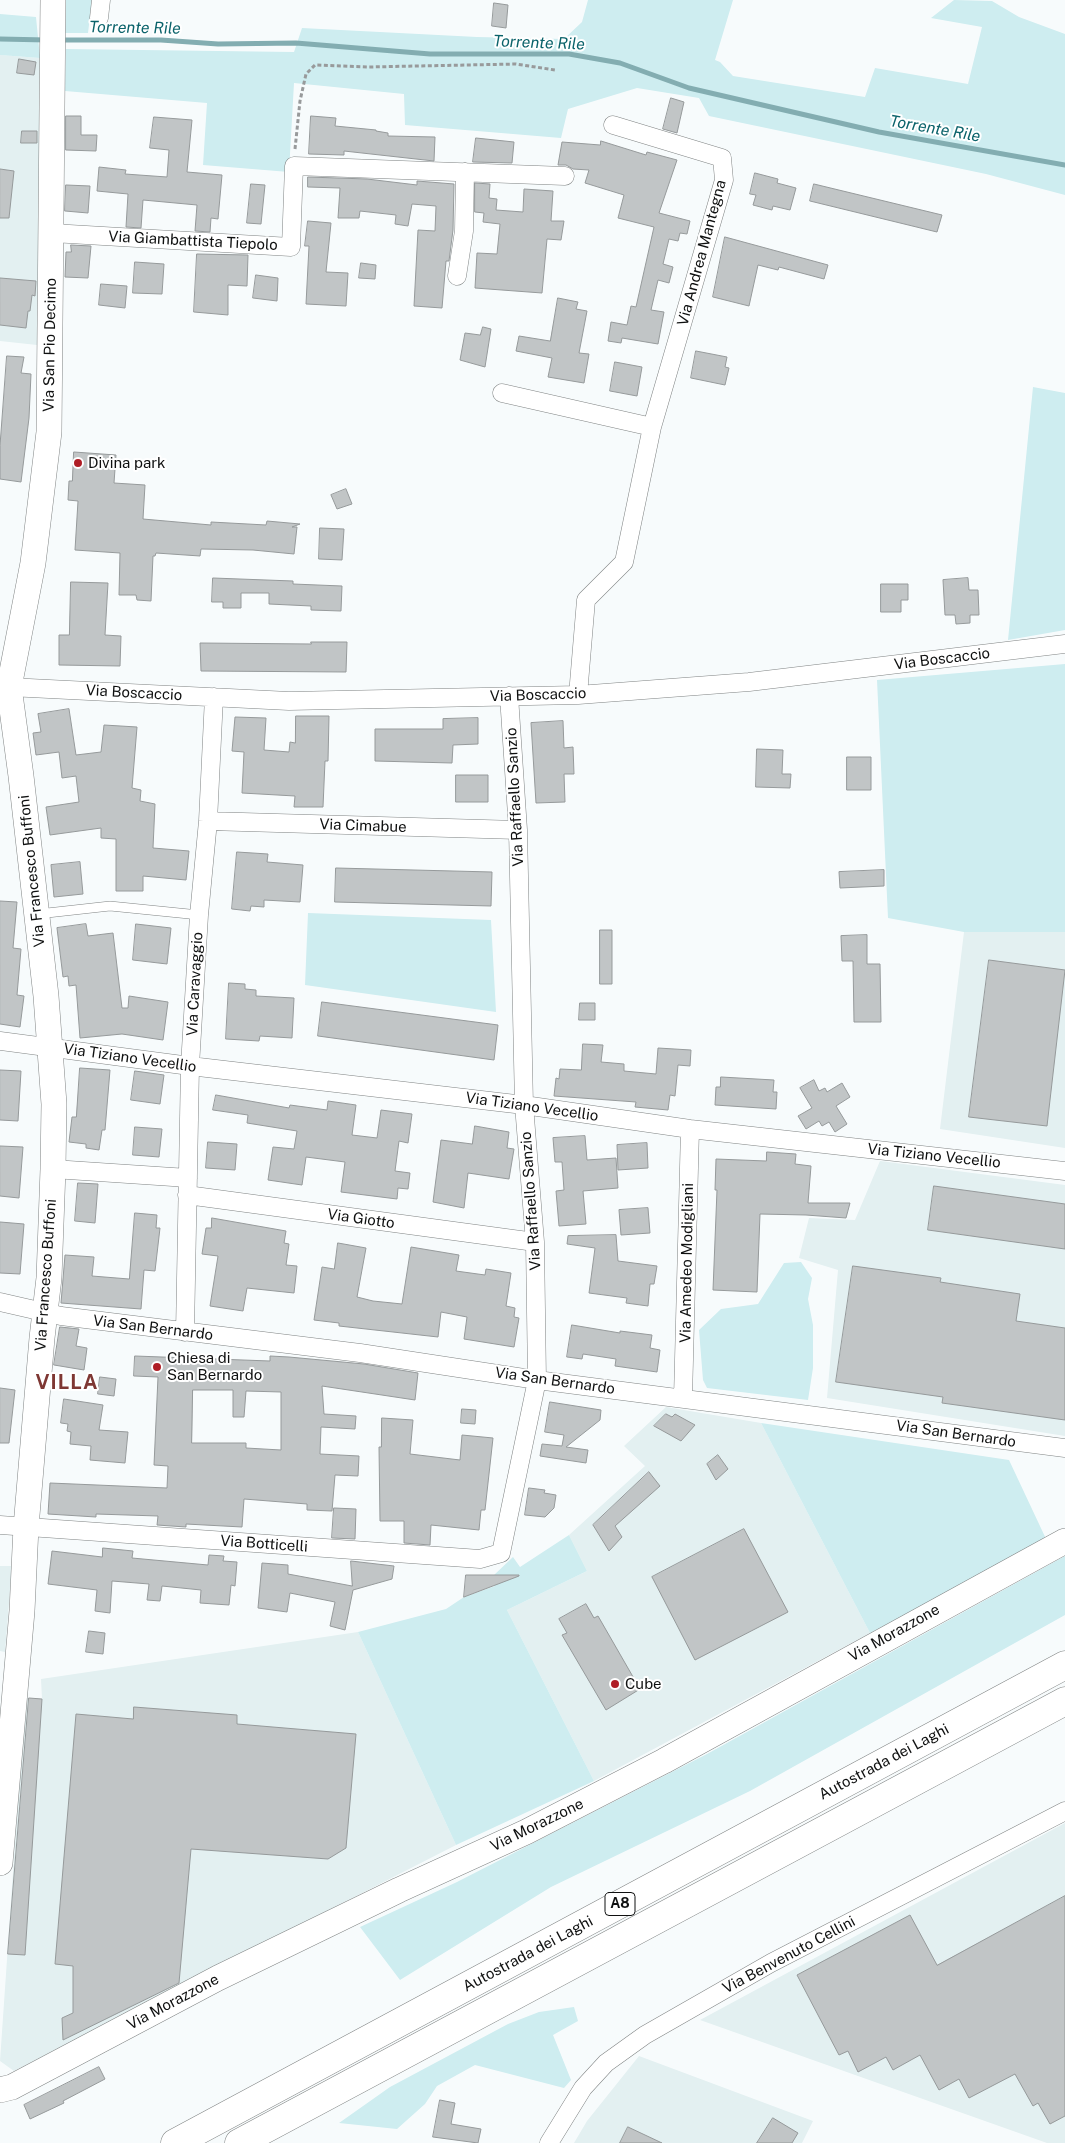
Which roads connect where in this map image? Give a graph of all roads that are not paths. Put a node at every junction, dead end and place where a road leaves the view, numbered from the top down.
1 (53, 0) edge
2 (101, 0) edge
3 (99, 18) dead end
4 (613, 125) dead end
5 (466, 172) junction
6 (565, 176) dead end
7 (52, 233) junction
8 (457, 276) dead end
9 (502, 393) dead end
10 (652, 427) junction
11 (1065, 644) edge
12 (5, 687) edge
13 (578, 695) junction
14 (509, 696) junction
15 (214, 697) junction
16 (208, 821) junction
17 (518, 830) junction
18 (36, 915) junction
19 (199, 915) junction
20 (0, 1041) edge
21 (50, 1047) junction
22 (190, 1066) junction
23 (524, 1105) junction
24 (690, 1129) junction
25 (53, 1169) junction
26 (1065, 1170) edge
27 (187, 1186) junction
28 (535, 1242) junction
29 (0, 1302) edge
30 (45, 1313) junction
31 (185, 1332) junction
32 (537, 1380) junction
33 (683, 1398) junction
34 (1065, 1448) edge
35 (0, 1525) edge
36 (26, 1527) junction
37 (1065, 1541) edge
38 (501, 1553) joint
39 (1065, 1665) edge
40 (1065, 1701) edge
41 (1065, 1811) edge
42 (0, 1863) edge
43 (0, 2090) edge
44 (175, 2143) edge
45 (239, 2143) edge
46 (548, 2143) edge

1 - 7 street, Via San Pio Decimo
2 - 3 street
4 - 10 street, Via Andrea Mantegna
5 - 6 street
5 - 7 street, Via Giambattista Tiepolo
5 - 8 street
7 - 12 street, Via San Pio Decimo
9 - 10 street
10 - 13 street, Via Andrea Mantegna
11 - 13 street, Via Boscaccio
12 - 15 street, Via Boscaccio
12 - 18 street, Via Francesco Buffoni
13 - 14 street, Via Boscaccio
14 - 15 street, Via Boscaccio
14 - 17 street, Via Raffaello Sanzio
15 - 16 street, Via Caravaggio
16 - 17 street, Via Cimabue
16 - 19 street, Via Caravaggio
17 - 23 street, Via Raffaello Sanzio
18 - 19 lane
18 - 21 street, Via Francesco Buffoni
19 - 22 street, Via Caravaggio
20 - 21 street, Via Tiziano Vecellio
21 - 22 street, Via Tiziano Vecellio
21 - 25 street, Via Francesco Buffoni
22 - 23 street, Via Tiziano Vecellio
22 - 27 street, Via Caravaggio
23 - 24 street, Via Tiziano Vecellio
23 - 28 street, Via Raffaello Sanzio
24 - 26 street, Via Tiziano Vecellio
24 - 33 street, Via Amedeo Modigliani
25 - 27 street, Via Giotto
25 - 30 street, Via Francesco Buffoni
27 - 28 street, Via Giotto
27 - 31 street, Via Caravaggio
28 - 32 street, Via Raffaello Sanzio
29 - 30 street, Via San Bernardo
30 - 31 street, Via San Bernardo
30 - 36 street, Via Francesco Buffoni
31 - 32 street, Via San Bernardo
32 - 33 street, Via San Bernardo
32 - 38 street, Via Raffaello Sanzio
33 - 34 street, Via San Bernardo
35 - 36 street, Via Botticelli
36 - 38 street, Via Botticelli
36 - 42 street, Via Francesco Buffoni
37 - 43 street, Via Morazzone
39 - 44 highway, Autostrada dei Laghi / A8
40 - 45 highway, A8
41 - 46 street, Via Benvenuto Cellini

